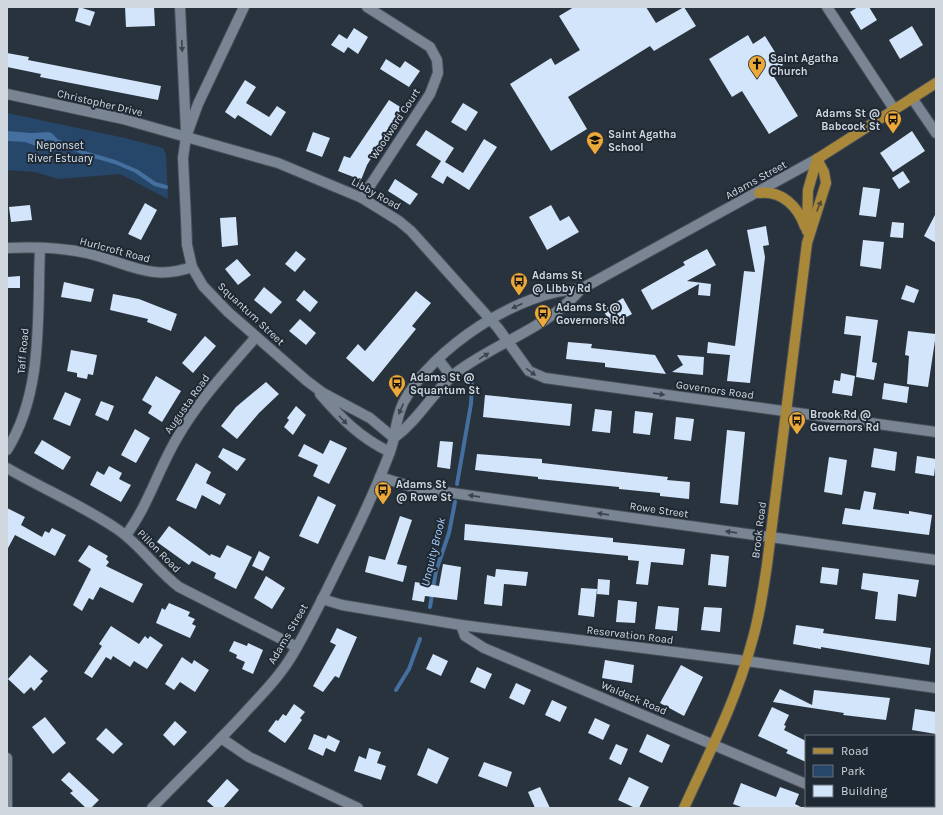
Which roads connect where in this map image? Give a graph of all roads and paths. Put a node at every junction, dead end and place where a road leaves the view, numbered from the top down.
1 (180, 7) edge
2 (244, 7) edge
3 (367, 7) edge
4 (827, 7) edge
5 (936, 77) edge
6 (936, 83) edge
7 (923, 91) junction
8 (7, 94) edge
9 (912, 98) junction
10 (894, 109) junction
11 (936, 133) edge
12 (186, 137) junction
13 (817, 159) junction
14 (759, 193) junction
15 (362, 198) junction
16 (807, 243) junction
17 (7, 248) edge
18 (40, 248) junction
19 (192, 267) junction
20 (581, 289) junction
21 (491, 320) junction
22 (256, 337) junction
23 (508, 341) junction
24 (438, 360) junction
25 (452, 376) junction
26 (308, 381) junction
27 (785, 412) junction
28 (936, 432) edge
29 (394, 438) junction
30 (7, 450) edge
31 (390, 452) junction
32 (7, 468) edge
33 (380, 477) junction
34 (126, 535) junction
35 (770, 537) junction
36 (936, 560) edge
37 (322, 599) junction
38 (461, 626) junction
39 (297, 647) junction
40 (746, 661) junction
41 (936, 688) edge
42 (221, 738) junction
43 (712, 744) junction
44 (7, 758) edge
45 (805, 784) edge
46 (7, 808) edge
47 (152, 808) edge
48 (358, 808) edge
49 (684, 808) edge

1 -> 12 street, Squantum Street
2 - 12 street, Squantum Street
3 - 15 street, Woodward Court
4 - 10 street
5 - 7 main road
6 - 7 main road, Adams Street
7 - 9 main road, Adams Street
8 - 12 street, Christopher Drive
9 - 10 main road, Adams Street
9 - 11 street
10 - 13 main road, Adams Street
12 - 15 street, Libby Road
12 - 19 street, Squantum Street
13 - 14 street, Adams Street
13 - 16 main road, Brook Road
16 -> 13 main road, Brook Road
14 - 16 main road
14 - 20 street, Adams Street
15 - 21 street, Libby Road
16 - 27 main road, Brook Road
17 - 18 street, Hurlcroft Road
18 - 19 street, Hurlcroft Road
18 - 30 street, Taff Road
19 - 22 street, Squantum Street
20 -> 21 street, Adams Street
20 - 23 street, Adams Street
21 - 23 street, Libby Road
21 - 24 street, Adams Street
22 - 26 street, Squantum Street
22 - 34 street, Augusta Road
25 -> 23 street, Adams Street
23 -> 27 street, Governors Road
24 - 25 street
24 -> 29 street, Adams Street
25 - 29 street, Adams Street
26 - 29 street, Squantum Street
26 -> 31 street, Squantum Street
27 - 28 street, Governors Road
27 - 35 main road, Brook Road
29 - 31 street, Adams Street
31 - 33 street, Adams Street
32 - 34 street, Pillon Road
35 -> 33 street, Rowe Street
33 - 37 street, Adams Street
34 - 39 street, Pillon Road
35 - 36 street, Rowe Street
35 - 40 main road, Brook Road
37 - 38 street, Reservation Road
37 - 39 street, Adams Street
38 - 40 street, Reservation Road
38 - 43 street, Waldeck Road
39 - 42 street, Adams Street
40 - 41 street, Reservation Road
40 - 43 main road, Brook Road
42 - 47 street, Adams Street
42 - 48 street
43 - 45 street, Waldeck Road
43 - 49 main road, Brook Road
44 - 46 street

